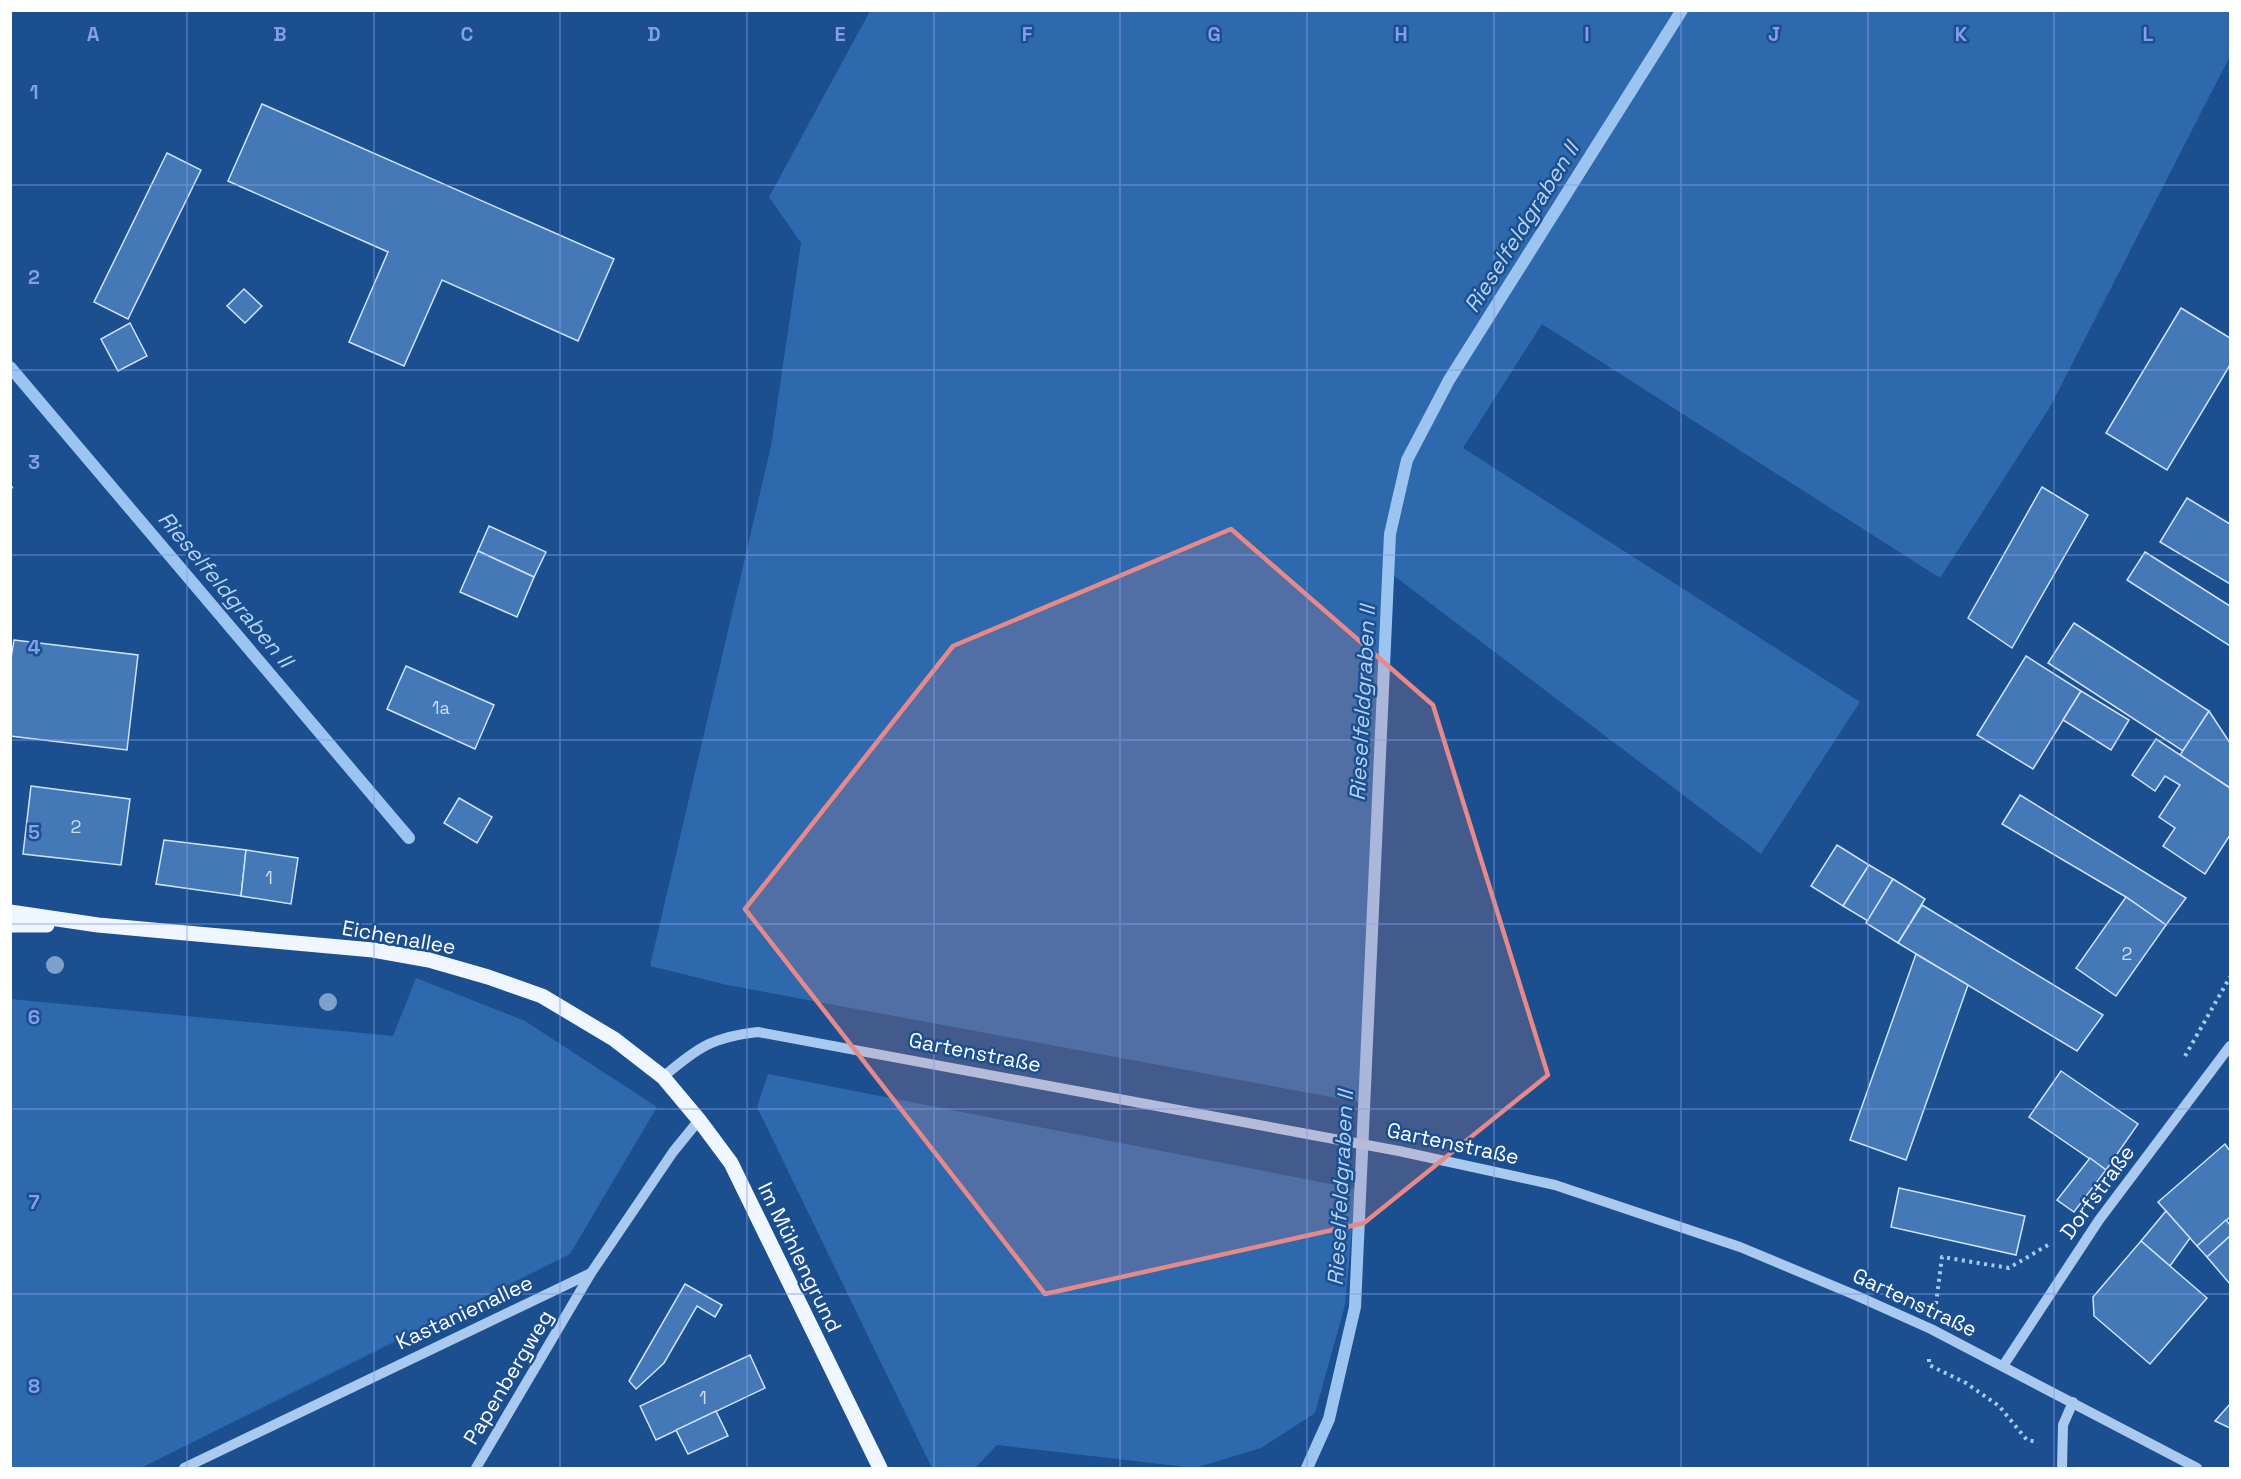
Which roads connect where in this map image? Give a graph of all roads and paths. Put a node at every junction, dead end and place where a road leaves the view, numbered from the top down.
1 (10, 912) edge
2 (10, 925) edge
3 (98, 925) junction
4 (2230, 977) edge
5 (2230, 1046) edge
6 (2180, 1067) dead end
7 (663, 1077) junction
8 (699, 1120) junction
9 (2054, 1241) dead end
10 (591, 1273) junction
11 (1931, 1329) junction
12 (2003, 1366) junction
13 (2073, 1402) junction
14 (2062, 1445) junction
15 (184, 1468) edge
16 (476, 1468) edge
17 (880, 1468) edge
18 (2062, 1468) edge
19 (2197, 1468) edge

1 - 3 main road, Eichenallee
2 - 3 main road, Eichenallee
3 - 7 main road, Eichenallee
4 - 6 path
5 - 12 street, Dorfstraße
7 - 8 main road, Im Mühlengrund
7 - 11 street, Gartenstraße
8 - 10 street
8 - 17 main road, Im Mühlengrund
9 - 11 path
10 - 15 street, Kastanienallee
10 - 16 street, Papenbergweg
11 - 12 street, Gartenstraße
11 - 14 path
12 - 13 street, Gartenstraße
13 - 14 street
13 - 19 street, Gartenstraße
14 - 18 street

